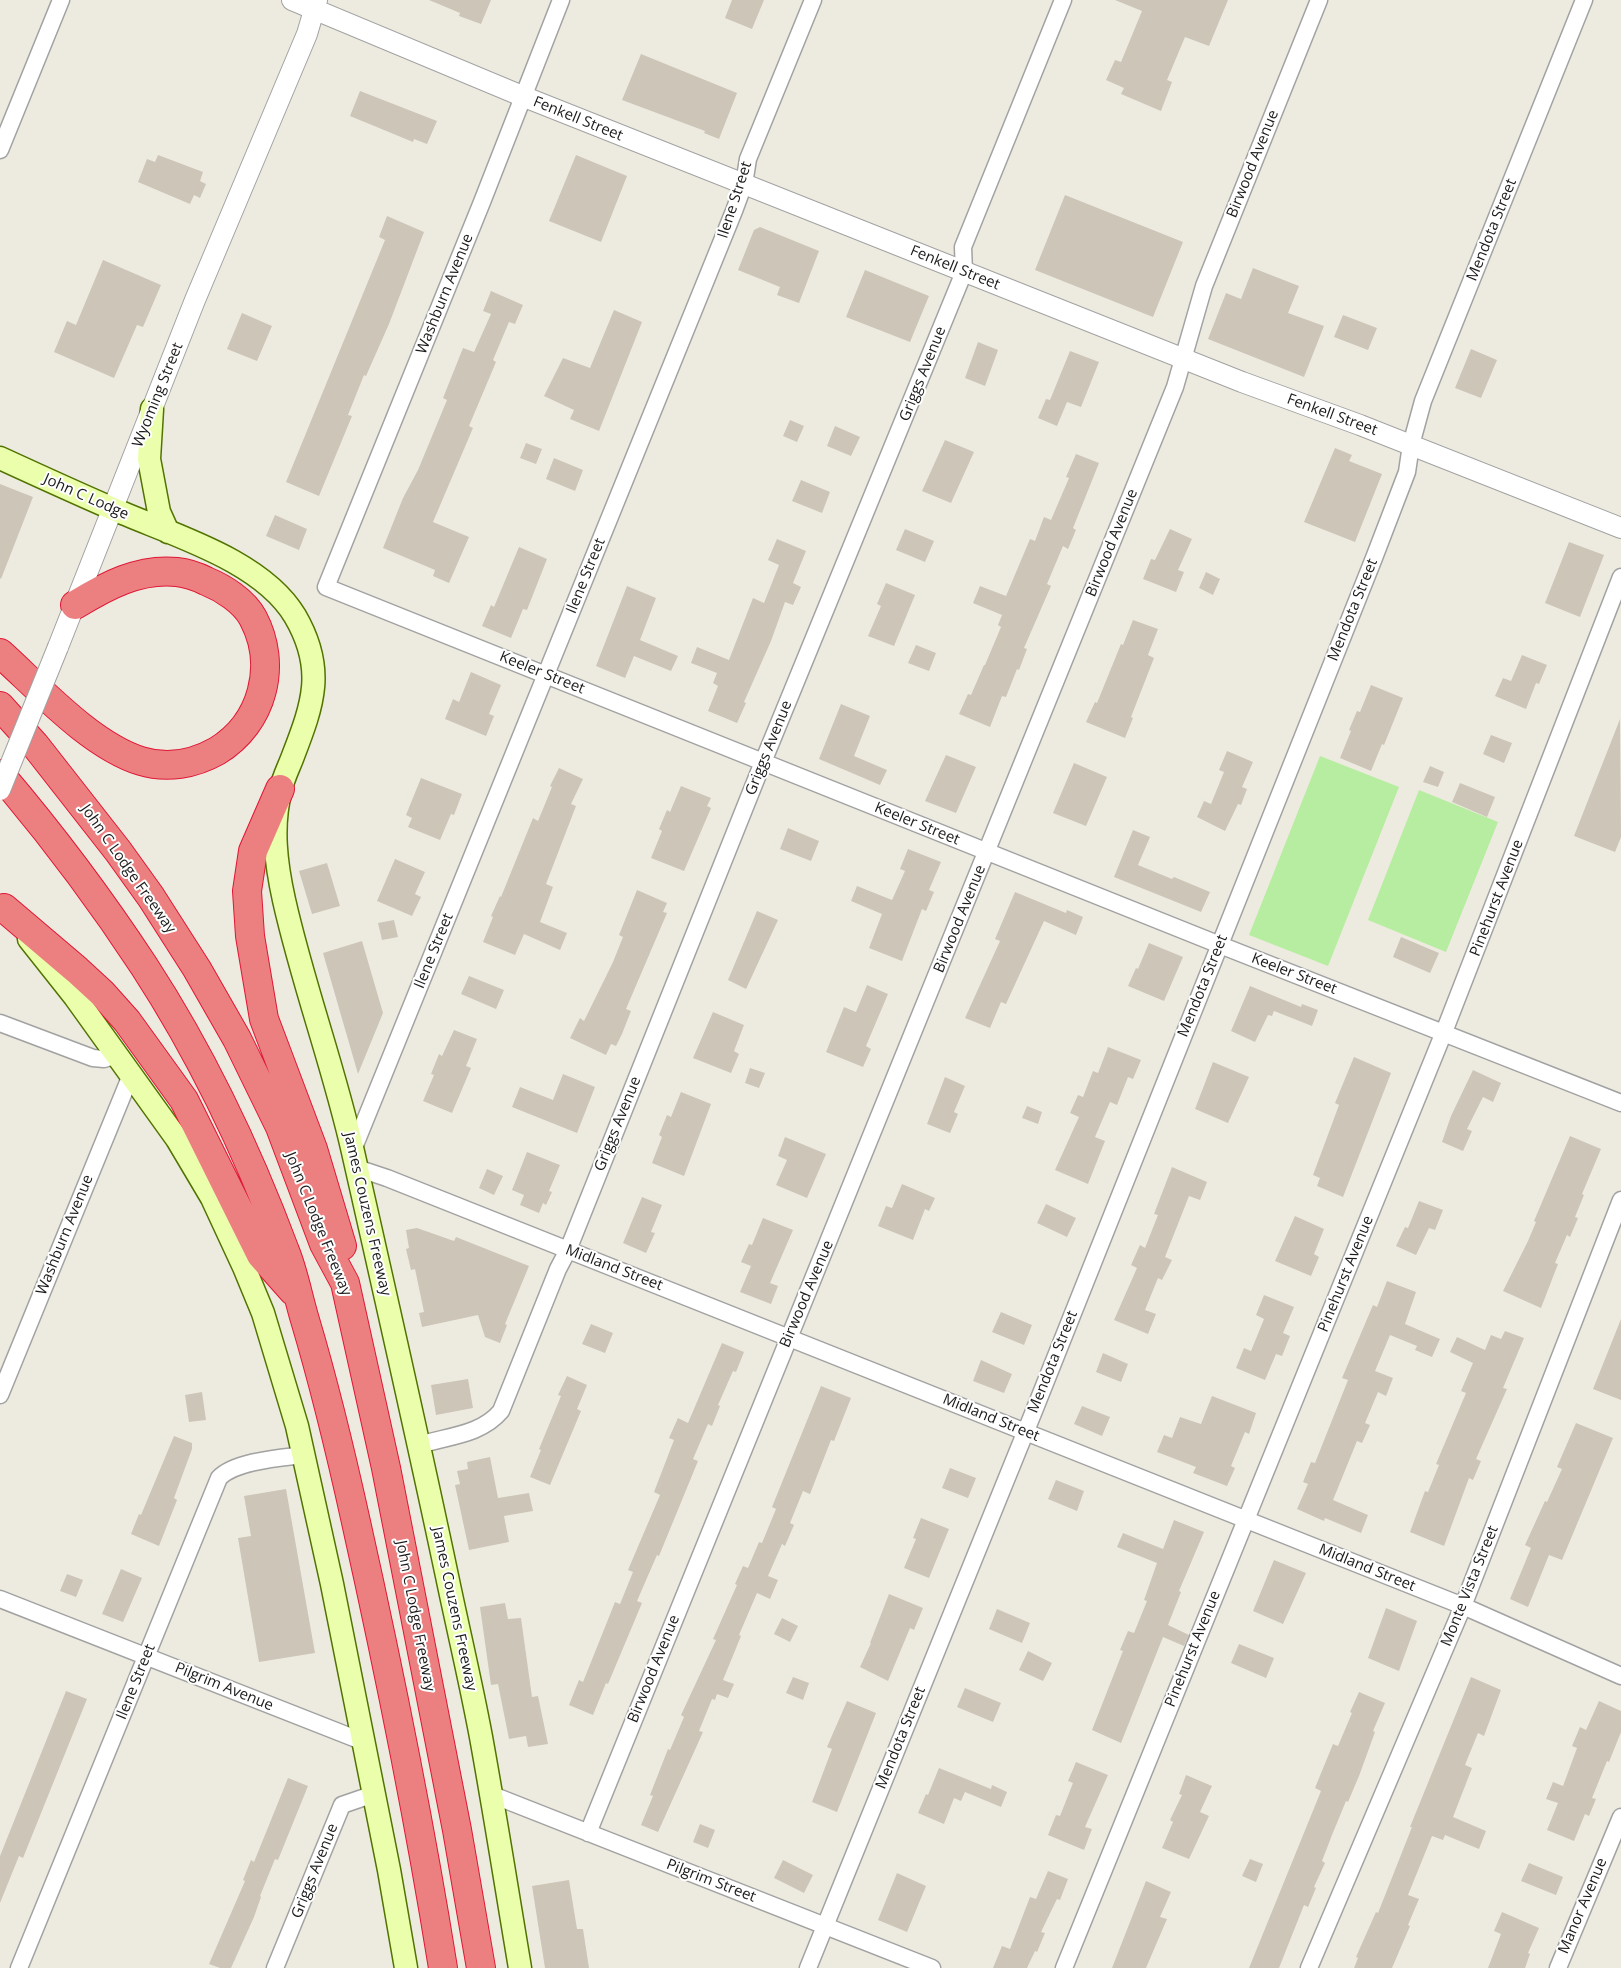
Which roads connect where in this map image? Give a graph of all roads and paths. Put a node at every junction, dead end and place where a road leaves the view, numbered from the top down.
1 (61, 0) edge
2 (292, 0) edge
3 (561, 0) edge
4 (813, 0) edge
5 (1063, 0) edge
6 (1319, 0) edge
7 (1584, 0) edge
8 (316, 5) edge
9 (522, 96) junction
10 (0, 150) edge
11 (744, 184) junction
12 (964, 272) junction
13 (1183, 359) junction
14 (152, 409) junction
15 (1411, 445) junction
16 (0, 458) edge
17 (112, 509) junction
18 (1621, 528) edge
19 (170, 533) junction
20 (1621, 577) edge
21 (326, 587) joint
22 (75, 606) junction
23 (0, 653) edge
24 (546, 675) junction
25 (0, 706) edge
26 (763, 762) junction
27 (0, 774) edge
28 (280, 789) junction
29 (0, 790) edge
30 (988, 851) junction
31 (2, 906) edge
32 (1220, 945) junction
33 (0, 1023) edge
34 (1444, 1032) junction
35 (117, 1055) junction
36 (131, 1075) junction
37 (1621, 1103) edge
38 (355, 1159) junction
39 (1621, 1200) edge
40 (568, 1250) junction
41 (345, 1283) junction
42 (298, 1297) junction
43 (789, 1338) junction
44 (0, 1395) edge
45 (1026, 1431) junction
46 (419, 1445) junction
47 (304, 1455) junction
48 (1246, 1519) junction
49 (0, 1599) edge
50 (1463, 1606) junction
51 (147, 1657) junction
52 (1621, 1676) edge
53 (364, 1742) junction
54 (374, 1794) junction
55 (490, 1794) junction
56 (1621, 1817) edge
57 (588, 1833) junction
58 (825, 1926) junction
59 (19, 1968) edge
60 (276, 1968) edge
61 (406, 1968) edge
62 (443, 1968) edge
63 (481, 1968) edge
64 (520, 1968) edge
65 (808, 1968) edge
66 (932, 1968) edge
67 (1064, 1968) edge
68 (1309, 1968) edge
69 (1558, 1968) edge

1 - 10 street
2 - 8 street, Fenkell Street
3 - 9 street, Washburn Avenue
4 - 11 street, Ilene Street
5 - 12 street, Griggs Avenue
6 - 13 street, Birwood Avenue
7 - 15 street, Mendota Street
8 - 9 street, Fenkell Street
8 - 14 street, Wyoming Street
9 - 11 street, Fenkell Street
9 - 21 street, Washburn Avenue
11 - 12 street, Fenkell Street
11 - 24 street, Ilene Street
12 - 13 street, Fenkell Street
12 - 26 street, Griggs Avenue
13 - 15 street, Fenkell Street
13 - 30 street, Birwood Avenue
14 - 17 street, Wyoming Street
14 - 19 main road
15 - 18 street, Fenkell Street
15 - 32 street, Mendota Street
16 - 17 main road, John C Lodge
17 - 19 main road, John C Lodge
17 - 22 street, Wyoming Street
19 - 28 main road, James Couzens Freeway
20 - 34 street, Pinehurst Avenue
21 - 24 street, Keeler Street
22 - 23 highway
22 - 29 street, Wyoming Street, bridge
24 - 26 street, Keeler Street
24 - 38 street, Ilene Street
25 - 41 highway, John C Lodge Freeway
26 - 30 street, Keeler Street
26 - 40 street, Griggs Avenue
27 - 42 highway
28 - 38 main road, James Couzens Freeway
28 - 41 highway
30 - 32 street, Keeler Street
30 - 43 street, Birwood Avenue
31 - 35 main road
31 - 42 highway
32 - 34 street, Keeler Street
32 - 45 street, Mendota Street
33 - 35 street
34 - 37 street, Keeler Street
34 - 48 street, Pinehurst Avenue
35 - 36 main road
36 - 44 street, Washburn Avenue
36 - 47 main road
38 - 40 street, Midland Street
38 - 46 main road, James Couzens Freeway
39 - 50 street, Monte Vista Street
40 - 43 street, Midland Street
40 - 46 street, Griggs Avenue
41 - 63 highway, John C Lodge Freeway
42 - 62 highway
43 - 45 street, Midland Street
43 - 57 street, Birwood Avenue
45 - 48 street, Midland Street
45 - 58 street, Mendota Street
46 - 55 main road, James Couzens Freeway
47 - 51 street, Ilene Street
47 - 53 main road
48 - 50 street, Midland Street
48 - 67 street, Pinehurst Avenue
49 - 51 street, Pilgrim Avenue
50 - 52 street, Midland Street
50 - 68 street, Monte Vista Street
51 - 53 street, Pilgrim Avenue
51 - 59 street, Ilene Street
53 - 54 main road
54 - 60 street, Griggs Avenue
54 - 61 main road
55 - 57 street, Pilgrim Street
55 - 64 main road, James Couzens Freeway
56 - 69 street, Manor Avenue
57 - 58 street, Pilgrim Street
58 - 65 street, Mendota Street
58 - 66 street, Pilgrim Street

